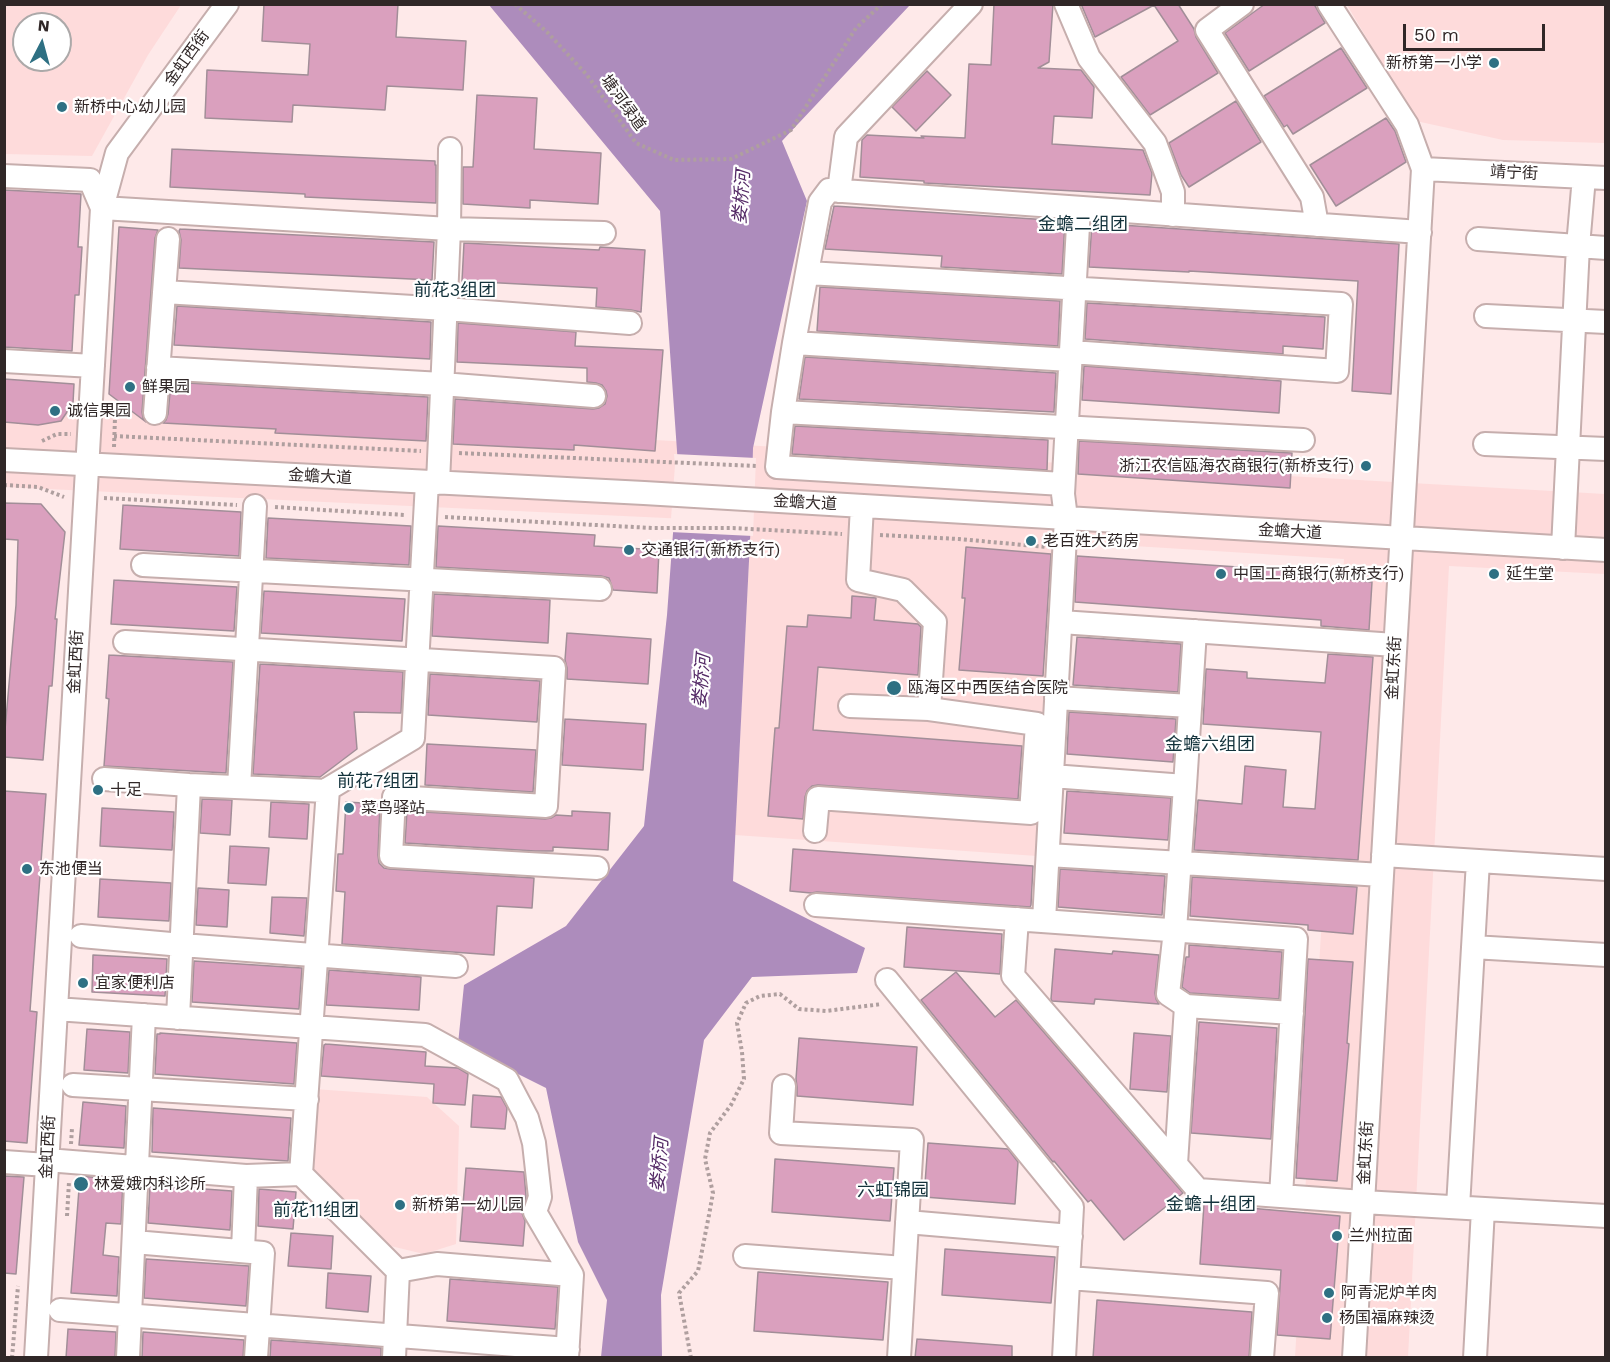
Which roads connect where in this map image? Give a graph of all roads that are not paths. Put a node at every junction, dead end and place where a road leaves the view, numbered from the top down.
1 (227, 4) edge
2 (971, 4) edge
3 (1066, 4) edge
4 (1242, 4) edge
5 (1329, 4) edge
6 (450, 149) dead end
7 (1423, 169) junction
8 (4, 176) edge
9 (1594, 177) edge
10 (839, 191) junction
11 (102, 208) junction
12 (1079, 208) junction
13 (1173, 215) junction
14 (1317, 225) junction
15 (449, 229) junction
16 (1419, 232) junction
17 (604, 233) dead end
18 (168, 239) dead end
19 (1478, 239) dead end
20 (1578, 246) junction
21 (1605, 248) edge
22 (808, 273) junction
23 (1074, 288) junction
24 (164, 292) junction
25 (446, 309) junction
26 (1486, 316) dead end
27 (1574, 321) junction
28 (1605, 322) edge
29 (630, 323) dead end
30 (794, 343) junction
31 (1070, 356) junction
32 (4, 361) edge
33 (93, 366) junction
34 (158, 368) junction
35 (442, 384) junction
36 (594, 396) dead end
37 (783, 412) junction
38 (155, 413) dead end
39 (1066, 428) junction
40 (1303, 440) dead end
41 (1485, 444) dead end
42 (1568, 447) junction
43 (1605, 449) edge
44 (4, 460) edge
45 (87, 465) junction
46 (433, 482) junction
47 (1063, 484) junction
48 (255, 506) road end
49 (861, 506) junction
50 (1066, 518) junction
51 (1402, 538) junction
52 (1563, 548) junction
53 (1605, 550) edge
54 (142, 565) dead end
55 (252, 571) junction
56 (422, 580) junction
57 (600, 589) dead end
58 (1061, 622) junction
59 (1195, 631) junction
60 (125, 642) dead end
61 (1395, 645) junction
62 (247, 650) junction
63 (417, 660) junction
64 (1056, 699) junction
65 (850, 706) dead end
66 (1190, 706) junction
67 (929, 709) junction
68 (1052, 776) junction
69 (104, 779) dead end
70 (189, 785) junction
71 (1185, 786) junction
72 (239, 787) junction
73 (327, 791) junction
74 (815, 831) dead end
75 (1048, 855) junction
76 (1478, 861) junction
77 (1180, 862) junction
78 (1383, 865) junction
79 (597, 868) dead end
80 (1605, 869) edge
81 (816, 905) dead end
82 (1017, 919) junction
83 (1044, 921) junction
84 (1175, 930) junction
85 (81, 936) dead end
86 (182, 945) junction
87 (1473, 946) junction
88 (316, 955) junction
89 (1605, 955) edge
90 (456, 966) dead end
91 (887, 980) dead end
92 (1185, 1006) junction
93 (56, 1009) junction
94 (1292, 1013) junction
95 (144, 1015) junction
96 (178, 1018) junction
97 (312, 1028) junction
98 (73, 1085) dead end
99 (784, 1086) dead end
100 (142, 1088) junction
101 (307, 1099) junction
102 (4, 1162) edge
103 (47, 1163) junction
104 (1176, 1164) junction
105 (138, 1167) junction
106 (302, 1174) junction
107 (246, 1176) junction
108 (1281, 1196) junction
109 (1363, 1202) junction
110 (1458, 1207) junction
111 (1483, 1209) junction
112 (1605, 1216) edge
113 (907, 1222) junction
114 (1071, 1236) junction
115 (134, 1242) junction
116 (243, 1251) junction
117 (745, 1256) dead end
118 (904, 1268) junction
119 (398, 1271) junction
120 (572, 1275) junction
121 (1069, 1278) junction
122 (60, 1310) dead end
123 (130, 1315) junction
124 (258, 1325) junction
125 (395, 1335) junction
126 (567, 1353) edge
127 (36, 1358) edge
128 (128, 1358) edge
129 (256, 1358) edge
130 (394, 1358) edge
131 (899, 1358) edge
132 (1064, 1358) edge
133 (1262, 1358) edge
134 (1354, 1358) edge
135 (1475, 1358) edge

1 - 11 street, 金虹西街
2 - 10 street
3 - 13 street
4 - 14 street
5 - 7 street, 金虹东街
6 - 15 street
7 - 9 street, 靖宁街
7 - 16 street, 金虹东街
8 - 11 street
9 - 20 street
10 - 12 street
10 - 22 street
11 - 15 street
11 - 33 street, 金虹西街
12 - 13 street
12 - 23 street
13 - 14 street
14 - 16 street
15 - 17 street
15 - 25 street
16 - 51 street, 金虹东街
18 - 24 street
19 - 20 street
20 - 21 street
20 - 27 street
22 - 23 street
22 - 30 street
23 - 31 street
23 - 31 street
24 - 25 street
24 - 34 street
25 - 29 street
25 - 35 street
26 - 27 street
27 - 28 street
27 - 42 street
30 - 31 street
30 - 37 street
31 - 39 street
32 - 33 street
33 - 45 street, 金虹西街
34 - 35 street
34 - 38 street
35 - 36 street
35 - 46 street
37 - 39 street
37 - 47 street
39 - 40 street
39 - 47 street
41 - 42 street
42 - 43 street
42 - 52 street
44 - 45 street, 金蟾大道
45 - 46 street, 金蟾大道
45 - 93 street, 金虹西街
46 - 49 street, 金蟾大道
46 - 56 street
47 - 50 street
48 - 55 street
49 - 50 street, 金蟾大道
49 - 67 street
50 - 51 street, 金蟾大道
50 - 58 street
51 - 52 street, 金蟾大道
51 - 61 street, 金虹东街
52 - 53 street, 金蟾大道
54 - 55 street
55 - 56 street
55 - 62 street
56 - 57 street
56 - 63 street
58 - 59 street
58 - 64 street
59 - 61 street
59 - 66 street
60 - 62 street
61 - 78 street, 金虹东街
62 - 63 street
62 - 72 street
63 - 73 street
63 - 79 street
64 - 66 street
64 - 68 street
65 - 67 street
66 - 71 street
67 - 74 street
68 - 71 street
68 - 75 street
69 - 70 street
70 - 72 street
70 - 86 street
71 - 77 street
72 - 73 street
73 - 88 street
75 - 77 street
75 - 83 street
76 - 78 street
76 - 80 street
76 - 87 street
77 - 78 street
77 - 84 street
78 - 109 street, 金虹东街
81 - 82 street
82 - 83 street
82 - 104 street
83 - 84 street
84 - 92 street
84 - 94 street
85 - 86 street
86 - 88 street
86 - 96 street
87 - 89 street
87 - 110 street
88 - 90 street
88 - 97 street
91 - 114 street
92 - 94 street
92 - 104 street
93 - 95 street
93 - 103 street, 金虹西街
94 - 108 street
95 - 96 street
95 - 100 street
96 - 97 street
97 - 101 street
97 - 120 street
98 - 100 street
99 - 113 street
100 - 101 street
100 - 105 street
101 - 106 street
102 - 103 street
103 - 105 street
103 - 127 street, 金虹西街
104 - 108 street
105 - 107 street
105 - 115 street
106 - 107 street
106 - 119 street
107 - 116 street
108 - 109 street
109 - 110 street
109 - 134 street, 金虹东街
110 - 111 street
111 - 112 street
111 - 135 street
113 - 114 street
113 - 118 street
114 - 121 street
115 - 116 street
115 - 123 street
116 - 124 street
117 - 118 street
118 - 131 street
119 - 120 street
119 - 125 street
120 - 126 street
121 - 132 street
121 - 133 street
122 - 123 street
123 - 124 street
123 - 128 street
124 - 125 street
124 - 129 street
125 - 126 street
125 - 130 street

